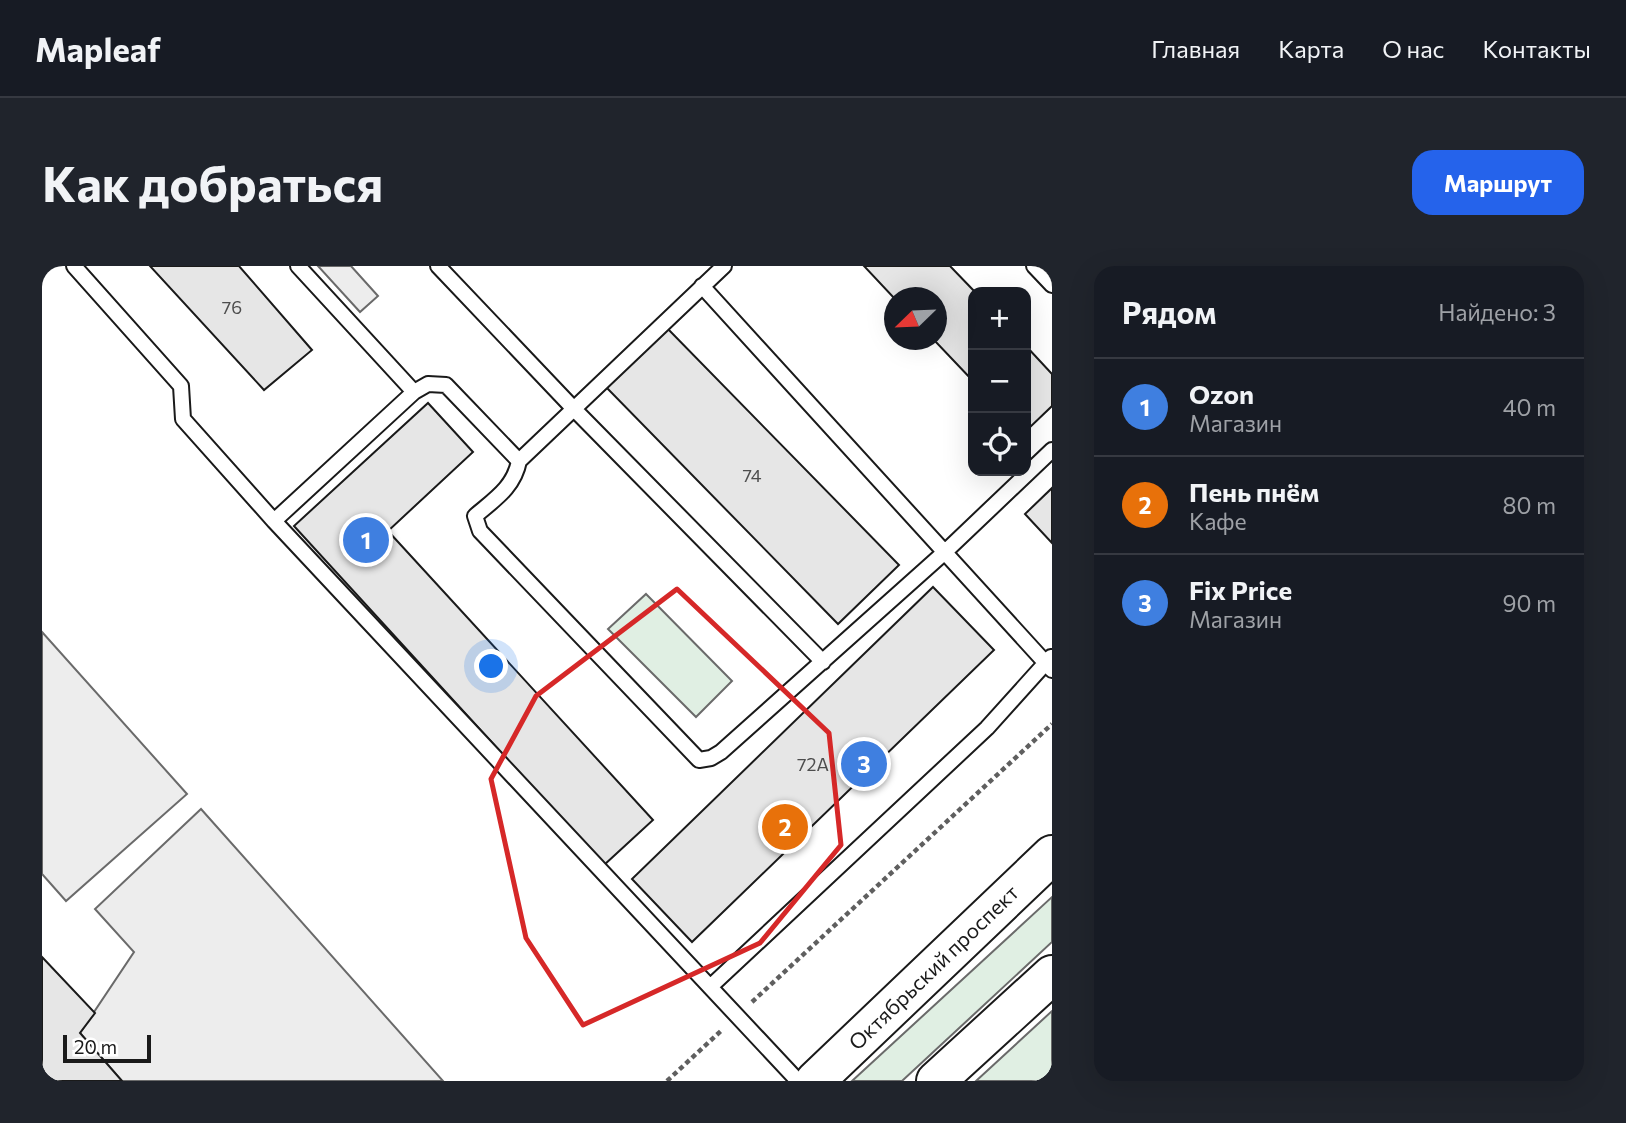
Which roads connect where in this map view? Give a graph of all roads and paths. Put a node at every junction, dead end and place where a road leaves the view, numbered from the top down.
1 (74, 266) edge
2 (298, 266) edge
3 (438, 266) edge
4 (724, 266) edge
5 (1034, 266) edge
6 (1052, 285) edge
7 (702, 286) junction
8 (414, 392) junction
9 (573, 408) junction
10 (1052, 450) edge
11 (519, 461) junction
12 (274, 521) junction
13 (946, 551) junction
14 (823, 662) junction
15 (1050, 663) edge
16 (1052, 724) edge
17 (1052, 855) edge
18 (1052, 975) edge
19 (710, 987) junction
20 (737, 1016) junction
21 (667, 1081) edge
22 (798, 1081) edge
23 (815, 1081) edge
24 (936, 1081) edge

1 - 12 lane
2 - 8 lane
3 - 9 lane
4 - 7 lane
5 - 6 lane
7 - 9 lane
7 - 13 lane
8 - 11 lane
8 - 12 lane
9 - 11 lane
9 - 14 lane
10 - 13 lane
11 - 14 lane
12 - 19 lane
13 - 14 lane
13 - 15 lane
15 - 19 lane
16 - 20 path
17 - 23 main road, Октябрьский проспект
18 - 24 main road
19 - 20 lane
20 - 21 path
20 - 22 lane

